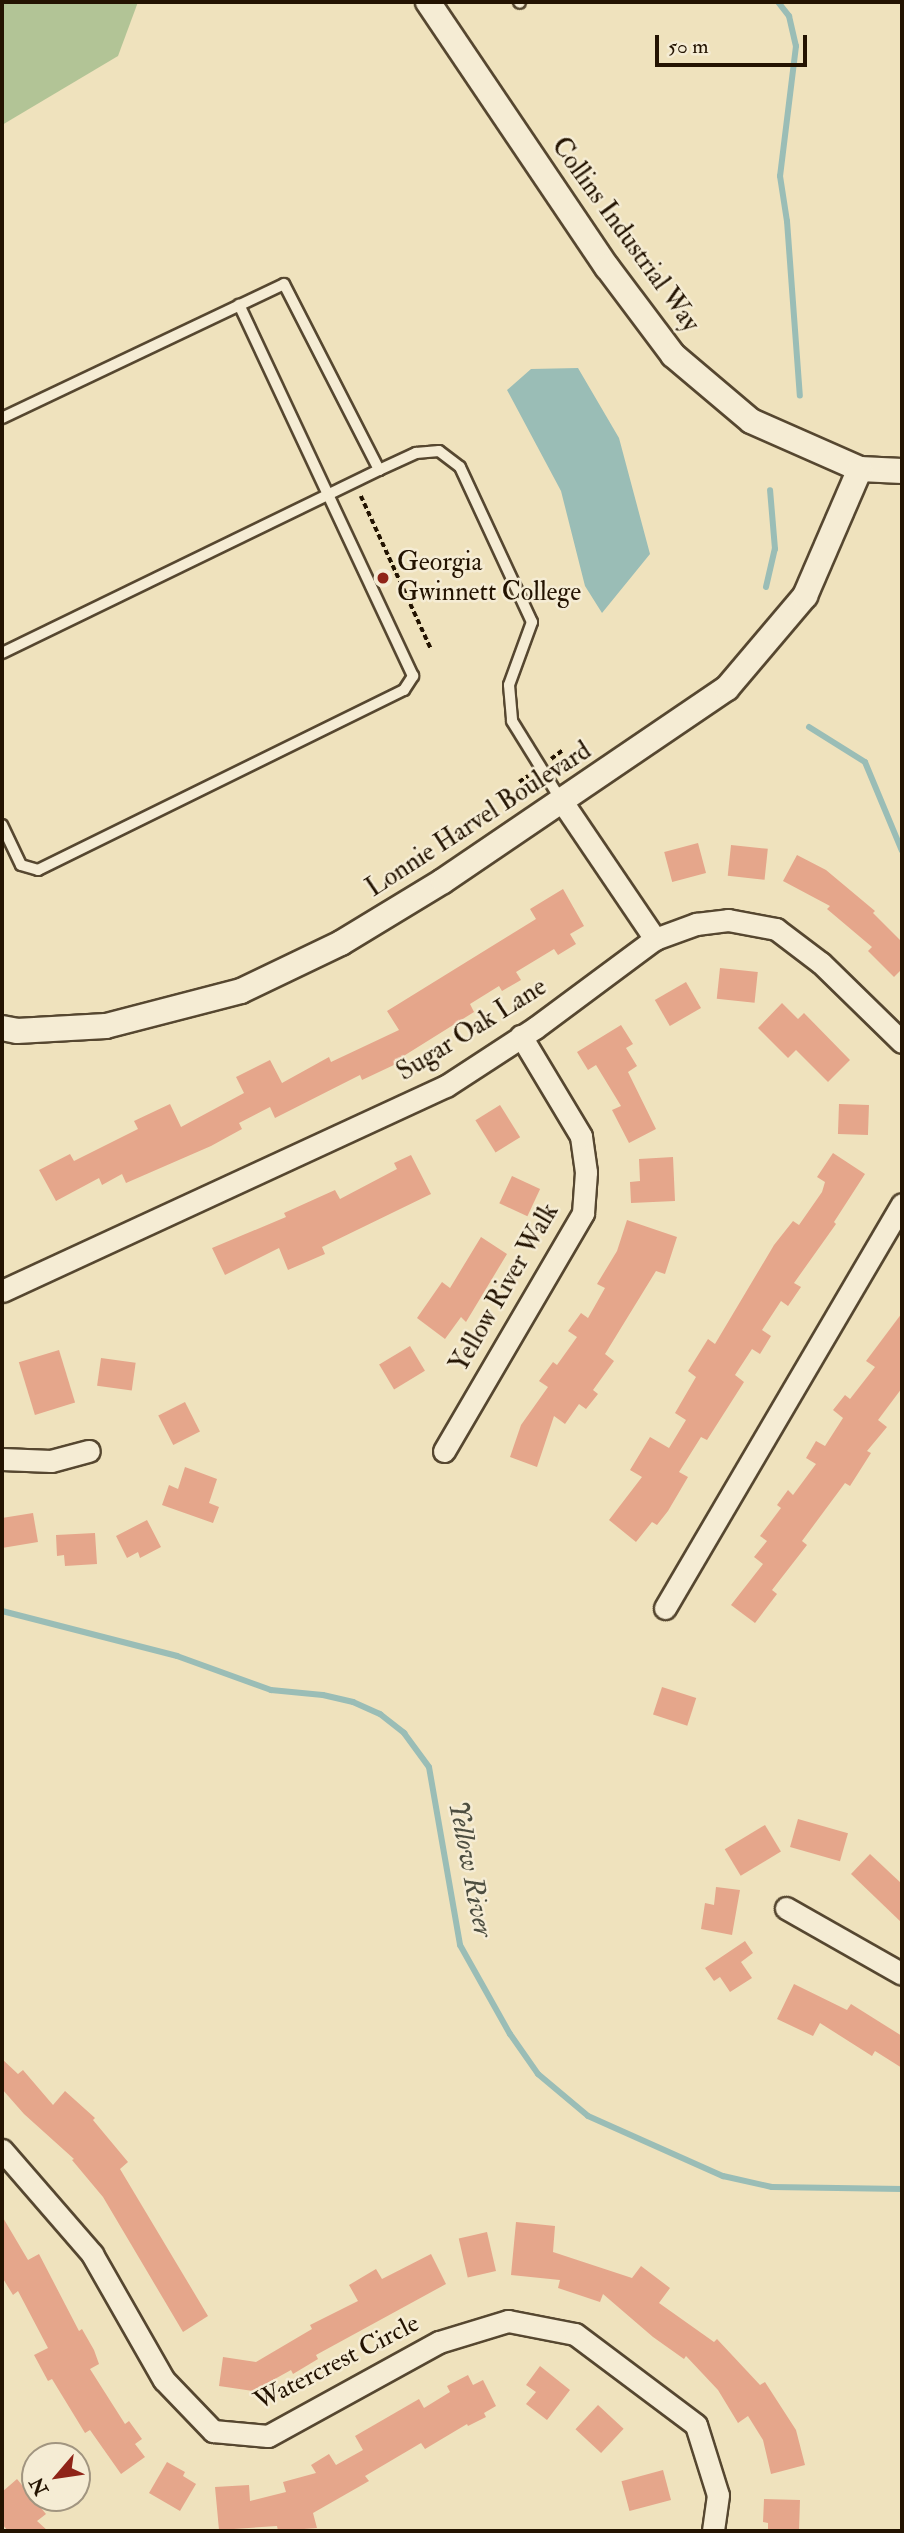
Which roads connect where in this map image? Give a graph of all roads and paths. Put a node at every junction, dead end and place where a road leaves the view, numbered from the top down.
1 (428, 2) edge
2 (239, 305) junction
3 (2, 418) edge
4 (860, 469) junction
5 (379, 470) junction
6 (902, 471) edge
7 (372, 490) dead end
8 (327, 495) junction
9 (431, 649) dead end
10 (2, 653) edge
11 (561, 800) junction
12 (2, 825) edge
13 (655, 939) junction
14 (2, 1028) edge
15 (521, 1036) junction
16 (902, 1042) edge
17 (902, 1204) edge
18 (2, 1291) edge
19 (89, 1451) dead end
20 (444, 1451) dead end
21 (2, 1460) edge
22 (665, 1608) dead end
23 (786, 1908) dead end
24 (902, 1974) edge
25 (2, 2150) edge
26 (713, 2531) edge

1 - 4 street, Collins Industrial Way
2 - 3 lane
2 - 5 lane
2 - 8 lane
4 - 6 street
4 - 11 street, Lonnie Harvel Boulevard
5 - 8 lane
5 - 11 lane
7 - 9 path
8 - 10 lane
8 - 12 lane
11 - 13 street
11 - 14 street, Lonnie Harvel Boulevard
13 - 15 street, Sugar Oak Lane
13 - 16 street, Sugar Oak Lane
15 - 18 street, Sugar Oak Lane
15 - 20 street, Yellow River Walk
17 - 22 street
19 - 21 street
23 - 24 street
25 - 26 street, Watercrest Circle

